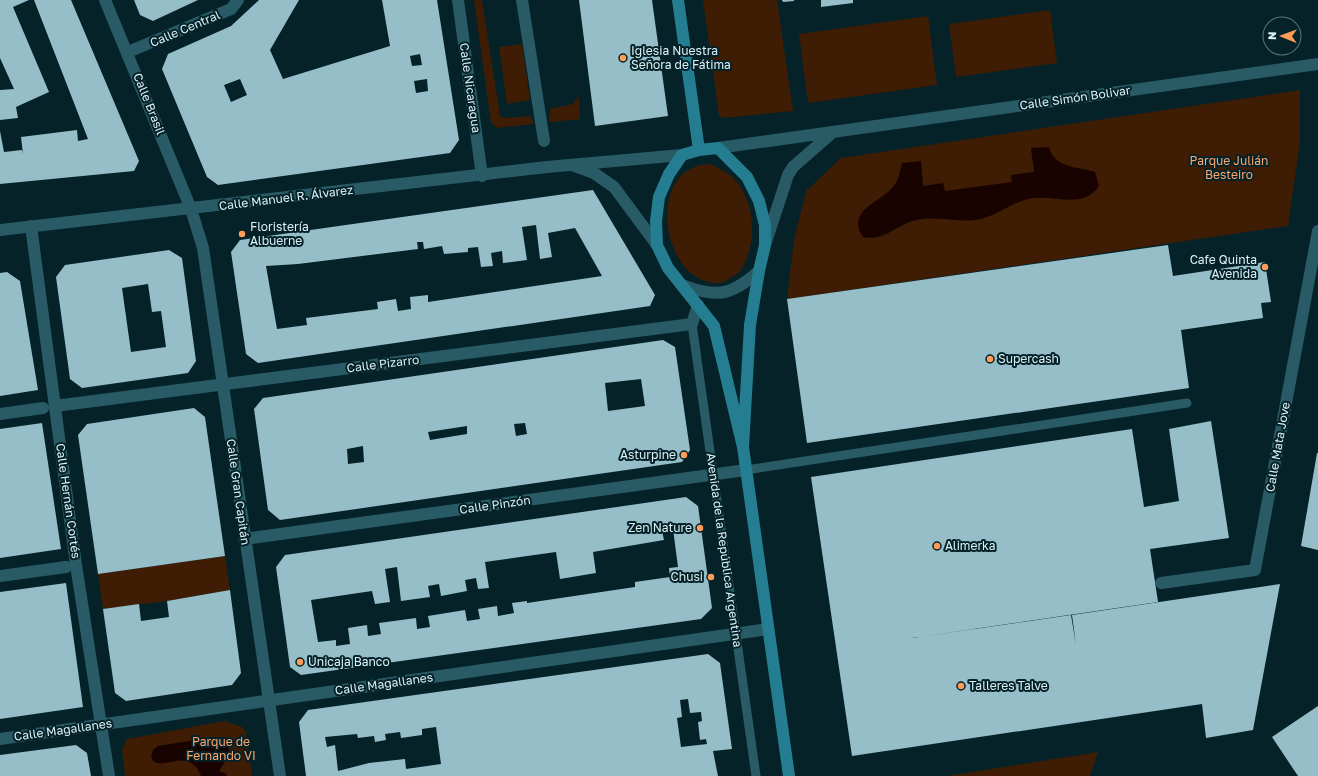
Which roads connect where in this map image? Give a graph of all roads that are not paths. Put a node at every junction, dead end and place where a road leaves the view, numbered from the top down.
1 (105, 0) edge
2 (238, 0) edge
3 (458, 0) edge
4 (522, 0) edge
5 (678, 0) edge
6 (128, 52) junction
7 (1318, 64) edge
8 (833, 132) junction
9 (544, 142) dead end
10 (718, 148) junction
11 (699, 150) junction
12 (682, 155) junction
13 (572, 165) junction
14 (482, 176) junction
15 (191, 209) junction
16 (31, 226) junction
17 (0, 230) edge
18 (1318, 231) edge
19 (657, 244) junction
20 (766, 245) junction
21 (759, 271) junction
22 (682, 284) junction
23 (698, 305) junction
24 (692, 324) junction
25 (222, 384) junction
26 (1187, 403) dead end
27 (49, 407) junction
28 (0, 414) edge
29 (743, 448) junction
30 (746, 470) junction
31 (714, 475) junction
32 (244, 539) junction
33 (66, 567) dead end
34 (0, 576) edge
35 (1161, 583) dead end
36 (768, 629) junction
37 (736, 634) junction
38 (269, 701) junction
39 (102, 725) junction
40 (0, 739) edge
41 (109, 776) edge
42 (280, 776) edge
43 (756, 776) edge
44 (789, 776) edge

1 - 6 street, Calle Brasil
2 - 6 street, Calle Central
3 - 14 street, Calle Nicaragua
4 - 9 street
5 - 11 street
6 - 15 street, Calle Brasil
7 - 8 street, Calle Simón Bolivar
8 - 10 street, Calle Simón Bolivar
8 - 20 street
10 - 11 street
10 - 20 street
11 - 12 street
12 - 13 street, Calle Manuel R. Álvarez
12 - 19 street
13 - 14 street, Calle Manuel R. Álvarez
13 - 19 street, Calle Manuel R. Álvarez
14 - 15 street, Calle Manuel R. Álvarez
15 - 16 street, Calle Manuel R. Álvarez
15 - 25 street, Calle Gran Capitán
16 - 17 street, Calle Manuel R. Álvarez
16 - 27 street, Calle Hernán Cortés
18 - 35 street, Calle Mata Jove
19 - 22 street
20 - 21 street
21 - 22 street
21 - 29 street
22 - 23 street
23 - 24 street
23 - 29 street
24 - 25 street, Calle Pizarro
24 - 31 lane, Avenida de la República Argentina
25 - 27 street, Calle Pizarro
25 - 32 street, Calle Gran Capitán
26 - 30 lane
27 - 28 street, Calle Pizarro
27 - 39 street, Calle Hernán Cortés
29 - 30 street
30 - 31 street, Calle Pinzón
30 - 36 street
31 - 32 street, Calle Pinzón
31 - 37 lane, Avenida de la República Argentina
32 - 38 street, Calle Gran Capitán
33 - 34 street
36 - 37 street, Calle Magallanes
36 - 44 street
37 - 38 street, Calle Magallanes
37 - 43 lane, Avenida de la República Argentina
38 - 39 street, Calle Magallanes
38 - 42 street, Calle Gran Capitán
39 - 40 street, Calle Magallanes
39 - 41 street, Calle Hernán Cortés

